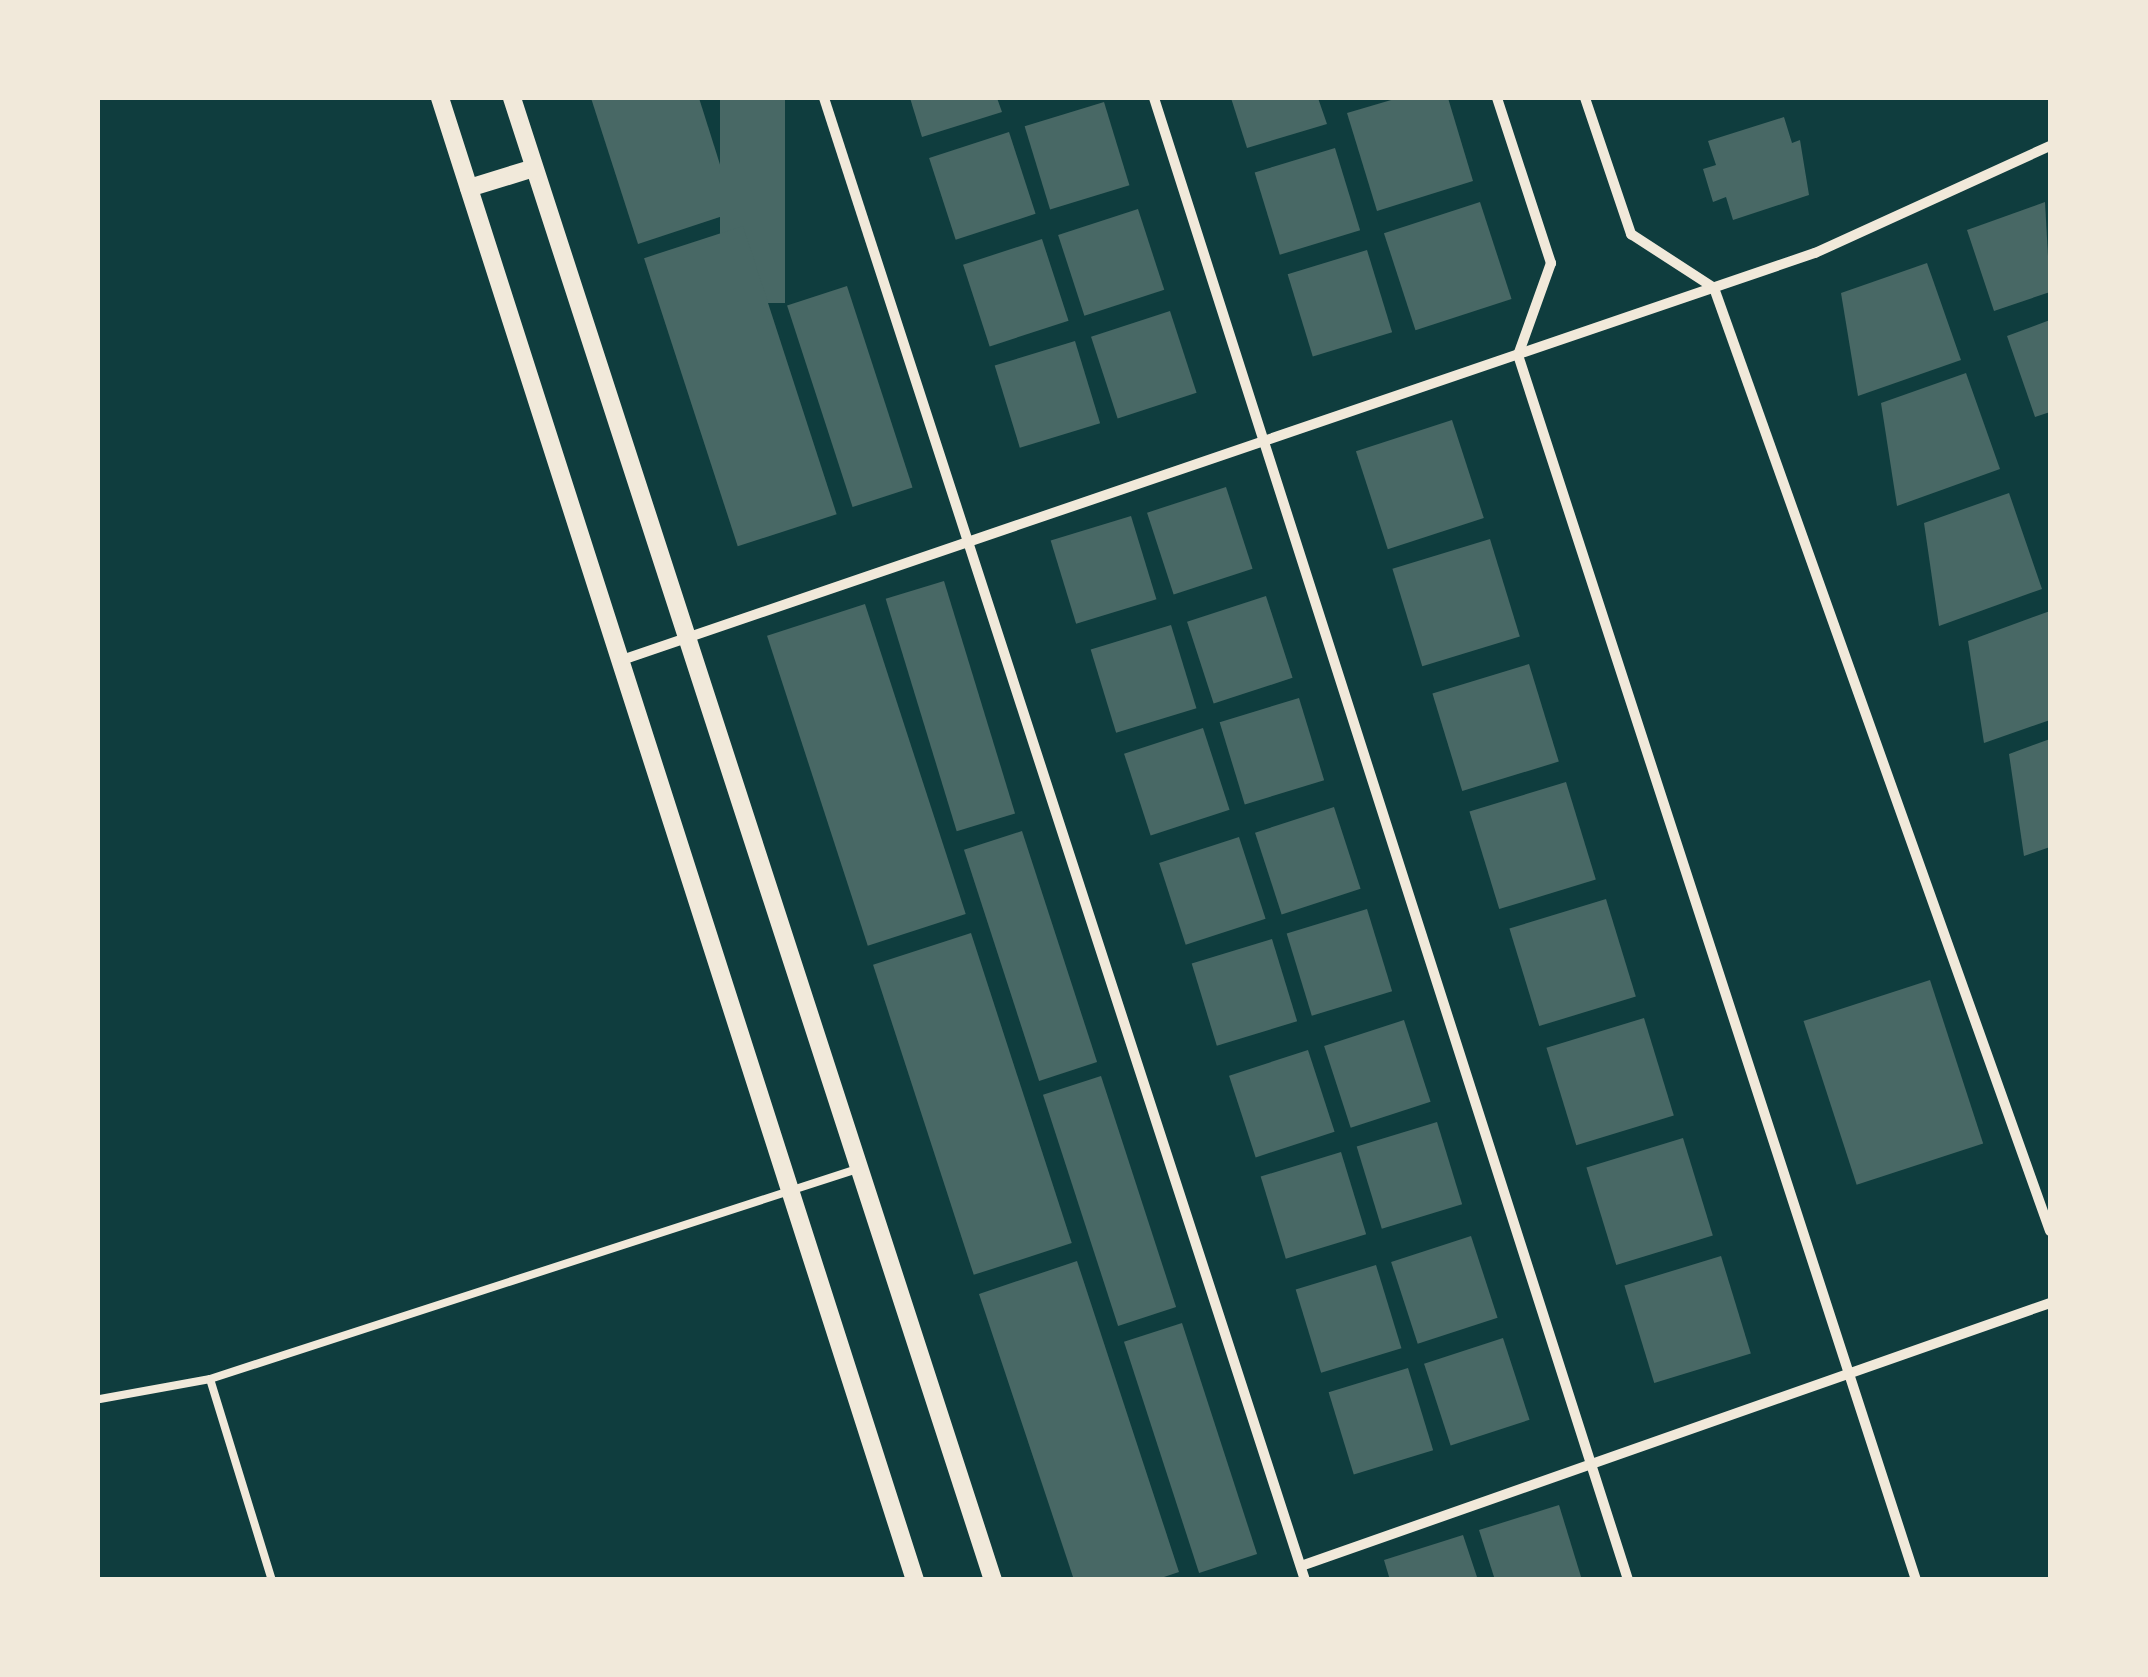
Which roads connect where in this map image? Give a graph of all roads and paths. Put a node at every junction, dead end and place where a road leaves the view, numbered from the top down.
1 (440, 98) edge
2 (512, 98) edge
3 (824, 98) edge
4 (1154, 98) edge
5 (1497, 98) edge
6 (1585, 98) edge
7 (2050, 146) edge
8 (534, 168) junction
9 (469, 188) junction
10 (1714, 288) junction
11 (1518, 354) junction
12 (1263, 441) junction
13 (968, 541) junction
14 (689, 636) junction
15 (619, 661) junction
16 (860, 1168) junction
17 (790, 1190) junction
18 (2050, 1231) edge
19 (2050, 1303) edge
20 (1849, 1374) junction
21 (210, 1379) junction
22 (100, 1400) dead end
23 (1592, 1464) junction
24 (1301, 1566) junction
25 (272, 1580) edge
26 (916, 1580) edge
27 (992, 1580) edge
28 (1305, 1580) edge
29 (1628, 1580) edge
30 (1916, 1580) edge

1 - 9 street
2 - 8 street
3 - 13 street
4 - 12 street
5 - 11 street
6 - 10 street
7 - 10 street
8 - 9 street
8 - 14 street
9 - 15 street
10 - 11 street
10 - 18 street
11 - 12 street
11 - 20 street
12 - 13 street
12 - 23 street
13 - 14 street
13 - 24 street
14 - 15 street
14 - 16 street
15 - 17 street
16 - 17 lane
16 - 27 street
17 - 21 lane
17 - 26 street
19 - 20 street
20 - 23 street
20 - 30 street
21 - 22 lane
21 - 25 lane
23 - 24 street
23 - 29 street
24 - 28 street

